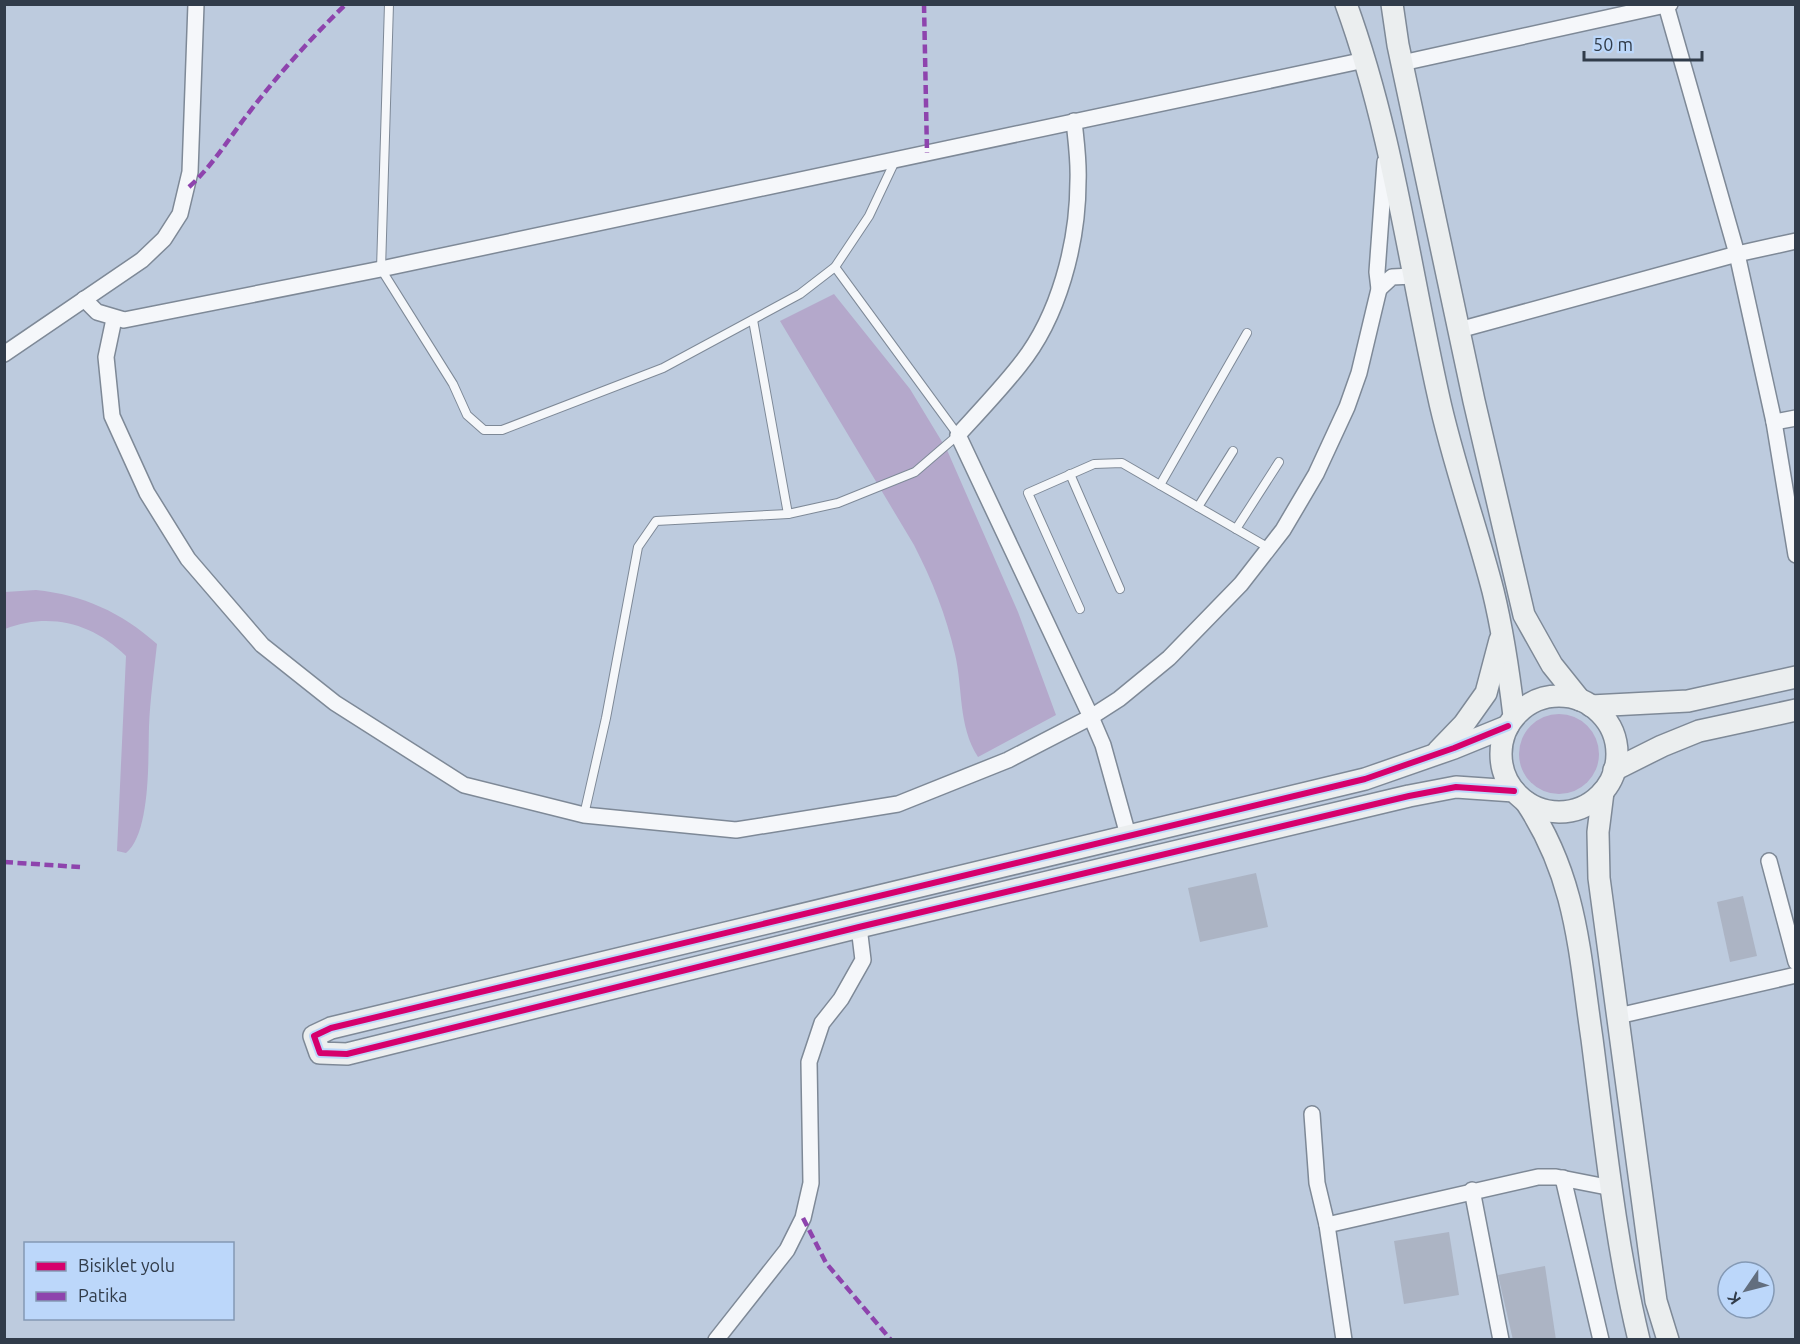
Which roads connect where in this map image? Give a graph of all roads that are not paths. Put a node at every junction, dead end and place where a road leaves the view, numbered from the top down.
1 (196, 4) edge
2 (389, 4) edge
3 (1346, 4) edge
4 (1392, 4) edge
5 (1668, 5) edge
6 (1365, 60) junction
7 (1402, 63) junction
8 (1074, 121) junction
9 (1387, 145) junction
10 (896, 159) junction
11 (1796, 242) edge
12 (1737, 254) junction
13 (835, 267) junction
14 (381, 269) junction
15 (1413, 276) junction
16 (1379, 289) junction
17 (84, 299) junction
18 (114, 319) junction
19 (753, 320) junction
20 (1459, 330) junction
21 (1247, 333) dead end
22 (4, 354) edge
23 (1796, 418) edge
24 (1774, 423) junction
25 (958, 435) junction
26 (1233, 452) dead end
27 (1279, 462) dead end
28 (1070, 474) junction
29 (1160, 485) junction
30 (1198, 507) junction
31 (788, 514) junction
32 (1236, 529) junction
33 (1269, 548) junction
34 (1796, 555) edge
35 (1120, 589) dead end
36 (1080, 609) dead end
37 (1501, 633) junction
38 (1796, 677) edge
39 (1586, 703) junction
40 (1796, 710) edge
41 (1091, 717) junction
42 (1511, 721) junction
43 (1434, 755) junction
44 (1614, 770) junction
45 (1603, 792) junction
46 (1520, 796) junction
47 (584, 814) junction
48 (1128, 835) junction
49 (1769, 861) dead end
50 (859, 927) junction
51 (1796, 962) edge
52 (1796, 975) edge
53 (1618, 1016) junction
54 (1312, 1114) dead end
55 (1563, 1179) junction
56 (1612, 1188) junction
57 (1472, 1190) junction
58 (1327, 1225) junction
59 (716, 1340) edge
60 (1344, 1340) edge
61 (1501, 1340) edge
62 (1601, 1340) edge
63 (1639, 1340) edge
64 (1668, 1340) edge

1 - 17 street
2 - 14 lane
3 - 6 street
4 - 7 street
5 - 7 street
5 - 12 street
6 - 8 street
6 - 9 street
7 - 20 street
8 - 10 street
8 - 25 street
9 - 15 street
9 - 16 street
10 - 13 lane
10 - 14 street
11 - 12 street
12 - 20 street
12 - 24 street
13 - 19 lane
13 - 25 lane
14 - 18 street
14 - 19 lane
15 - 16 street
15 - 37 street
16 - 33 street
17 - 18 street
17 - 22 street
18 - 47 street
19 - 31 lane
20 - 39 street
21 - 29 lane
23 - 24 street
24 - 34 street
25 - 31 lane
25 - 41 street
26 - 30 lane
27 - 32 lane
28 - 29 lane
28 - 35 lane
28 - 36 lane
29 - 30 lane
30 - 32 lane
31 - 47 lane
32 - 33 lane
33 - 41 street
37 - 42 street
37 - 43 street
38 - 39 street
39 - 42 street
39 - 44 street
40 - 44 street
41 - 47 street
41 - 48 street
42 - 43 street
42 - 46 street
43 - 48 street
44 - 45 street
45 - 46 street
45 - 53 street
46 - 50 street
46 - 56 street
48 - 50 street
49 - 51 street
50 - 59 street
52 - 53 street
53 - 64 street
54 - 58 street
55 - 56 street
55 - 57 street
55 - 62 street
56 - 63 street
57 - 58 street
57 - 61 street
58 - 60 street

